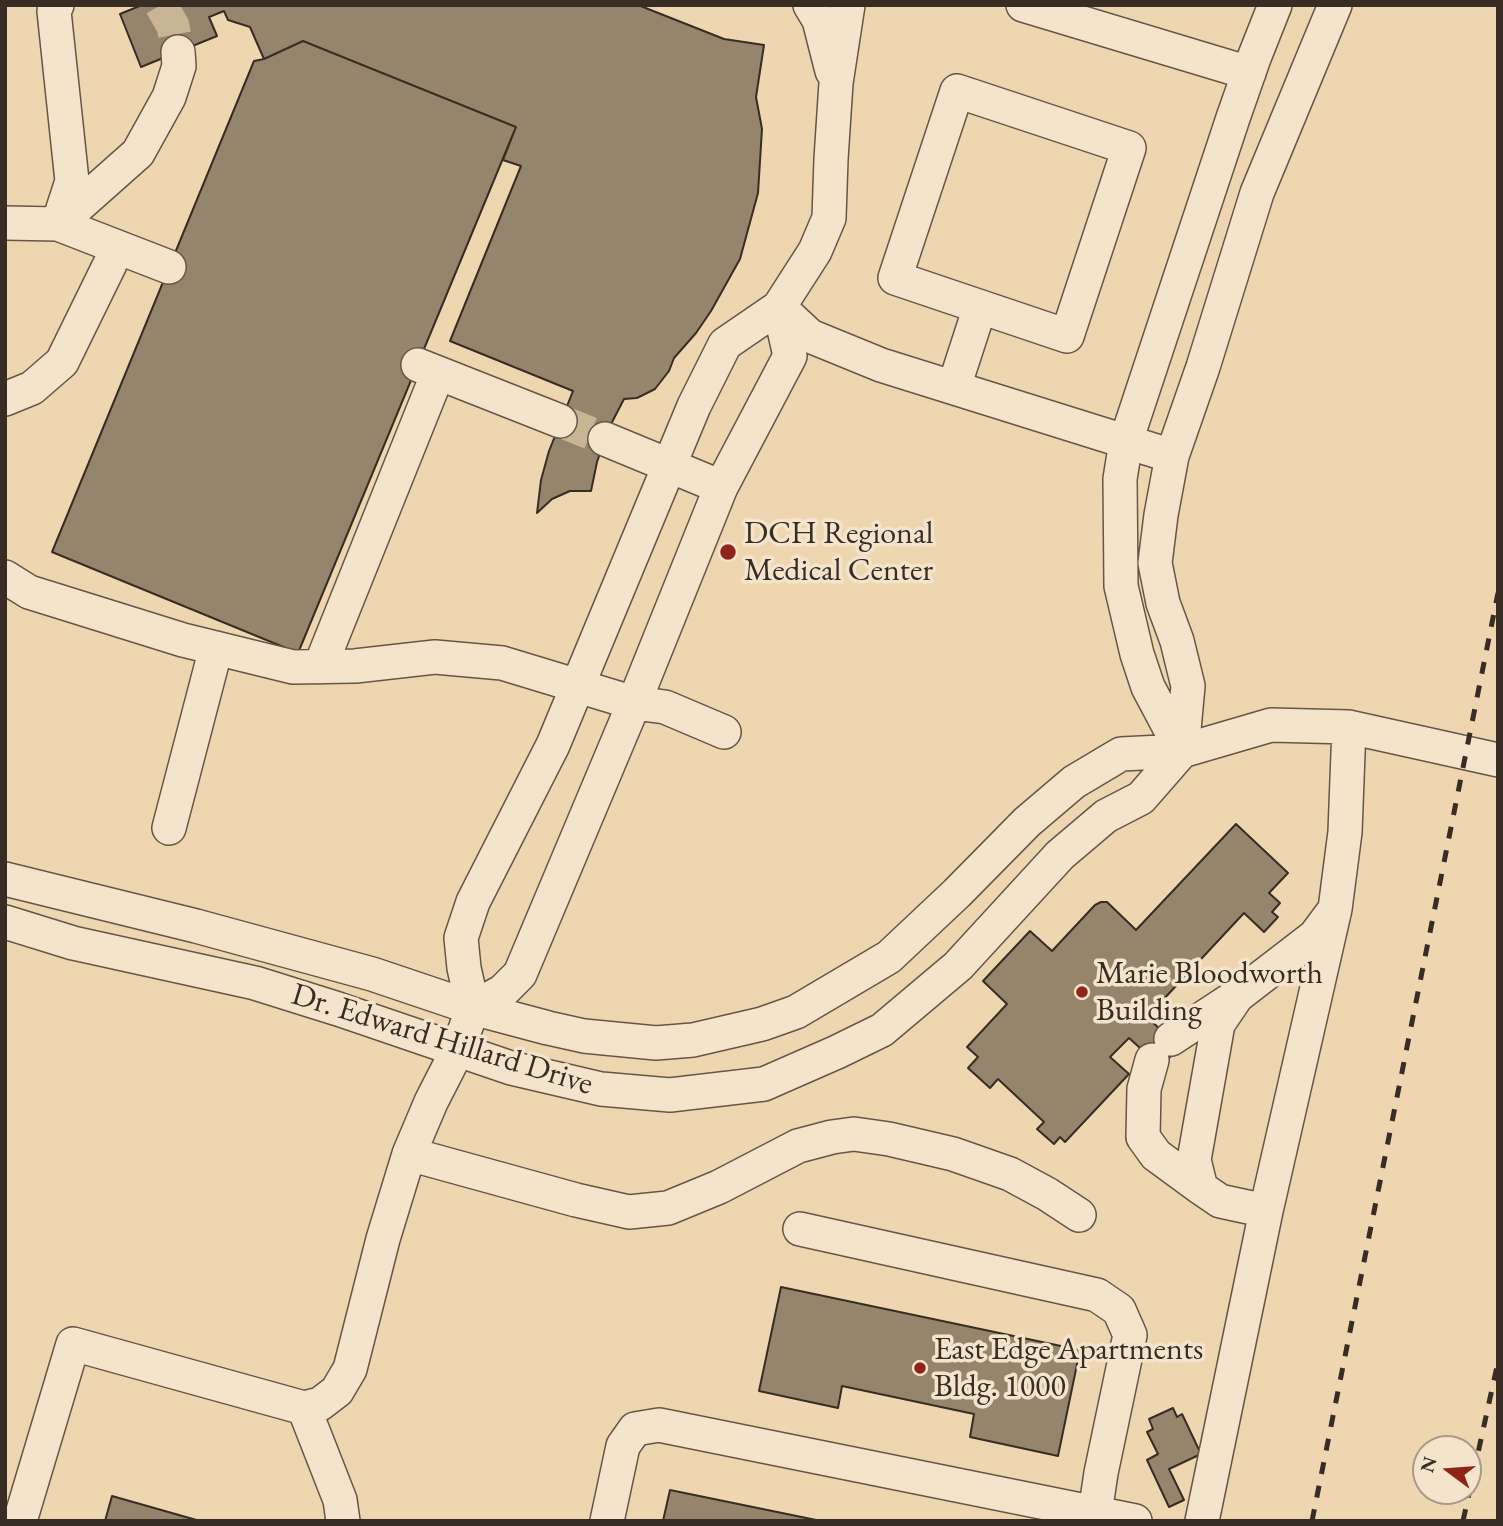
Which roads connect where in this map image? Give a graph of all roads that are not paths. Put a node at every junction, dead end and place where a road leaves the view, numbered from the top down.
1 (57, 5) edge
2 (810, 5) edge
3 (848, 5) edge
4 (1023, 5) edge
5 (1275, 5) edge
6 (1335, 5) edge
7 (178, 52) tunnel mouth
8 (1249, 73) junction
9 (836, 83) junction
10 (5, 223) edge
11 (58, 224) junction
12 (1192, 243) junction
13 (110, 264) dead end
14 (169, 267) dead end
15 (1231, 277) junction
16 (779, 307) junction
17 (980, 307) junction
18 (954, 387) junction
19 (5, 399) edge
20 (560, 421) tunnel mouth
21 (605, 439) tunnel mouth
22 (1126, 441) junction
23 (1172, 456) junction
24 (669, 467) junction
25 (721, 487) junction
26 (5, 577) edge
27 (216, 648) junction
28 (320, 667) junction
29 (577, 686) junction
30 (634, 703) junction
31 (1349, 727) junction
32 (724, 732) dead end
33 (1182, 751) junction
34 (1498, 760) edge
35 (169, 828) dead end
36 (5, 880) edge
37 (1335, 909) junction
38 (5, 922) edge
39 (1237, 996) junction
40 (473, 1008) junction
41 (457, 1051) junction
42 (409, 1154) junction
43 (1201, 1188) junction
44 (1266, 1211) junction
45 (1079, 1215) dead end
46 (800, 1229) dead end
47 (304, 1408) junction
48 (1095, 1513) junction
49 (20, 1521) edge
50 (343, 1521) edge
51 (607, 1521) edge
52 (1135, 1521) edge
53 (1202, 1521) edge

1 - 11 street
2 - 9 street
3 - 9 street
4 - 8 street
5 - 8 street
6 - 15 street
7 - 11 street
8 - 12 street
9 - 16 street
10 - 11 street
11 - 14 street
12 - 15 street
12 - 22 street
13 - 19 street
15 - 23 street
16 - 18 street
16 - 24 street
16 - 25 street
17 - 17 street
17 - 18 street
18 - 22 street
20 - 28 street
21 - 24 street
22 - 23 street
22 - 33 street
23 - 33 street
24 - 25 street
24 - 29 street
25 - 30 street
26 - 27 street
27 - 28 street
27 - 35 street
28 - 29 street
29 - 30 street
29 - 40 street
30 - 32 street
30 - 40 street
31 - 33 street, Dr. Edward Hillard Drive
31 - 34 street, Dr. Edward Hillard Drive
31 - 37 street
33 - 40 street, Dr. Edward Hillard Drive
33 - 41 street, Dr. Edward Hillard Drive
36 - 40 street, Dr. Edward Hillard Drive
37 - 39 street
37 - 44 street
38 - 41 street, Dr. Edward Hillard Drive
39 - 43 street
39 - 43 street
40 - 41 street
41 - 42 street
42 - 45 street
42 - 47 street
43 - 44 street
44 - 53 street
46 - 48 street
47 - 49 street
47 - 50 street
48 - 51 street
48 - 52 street

